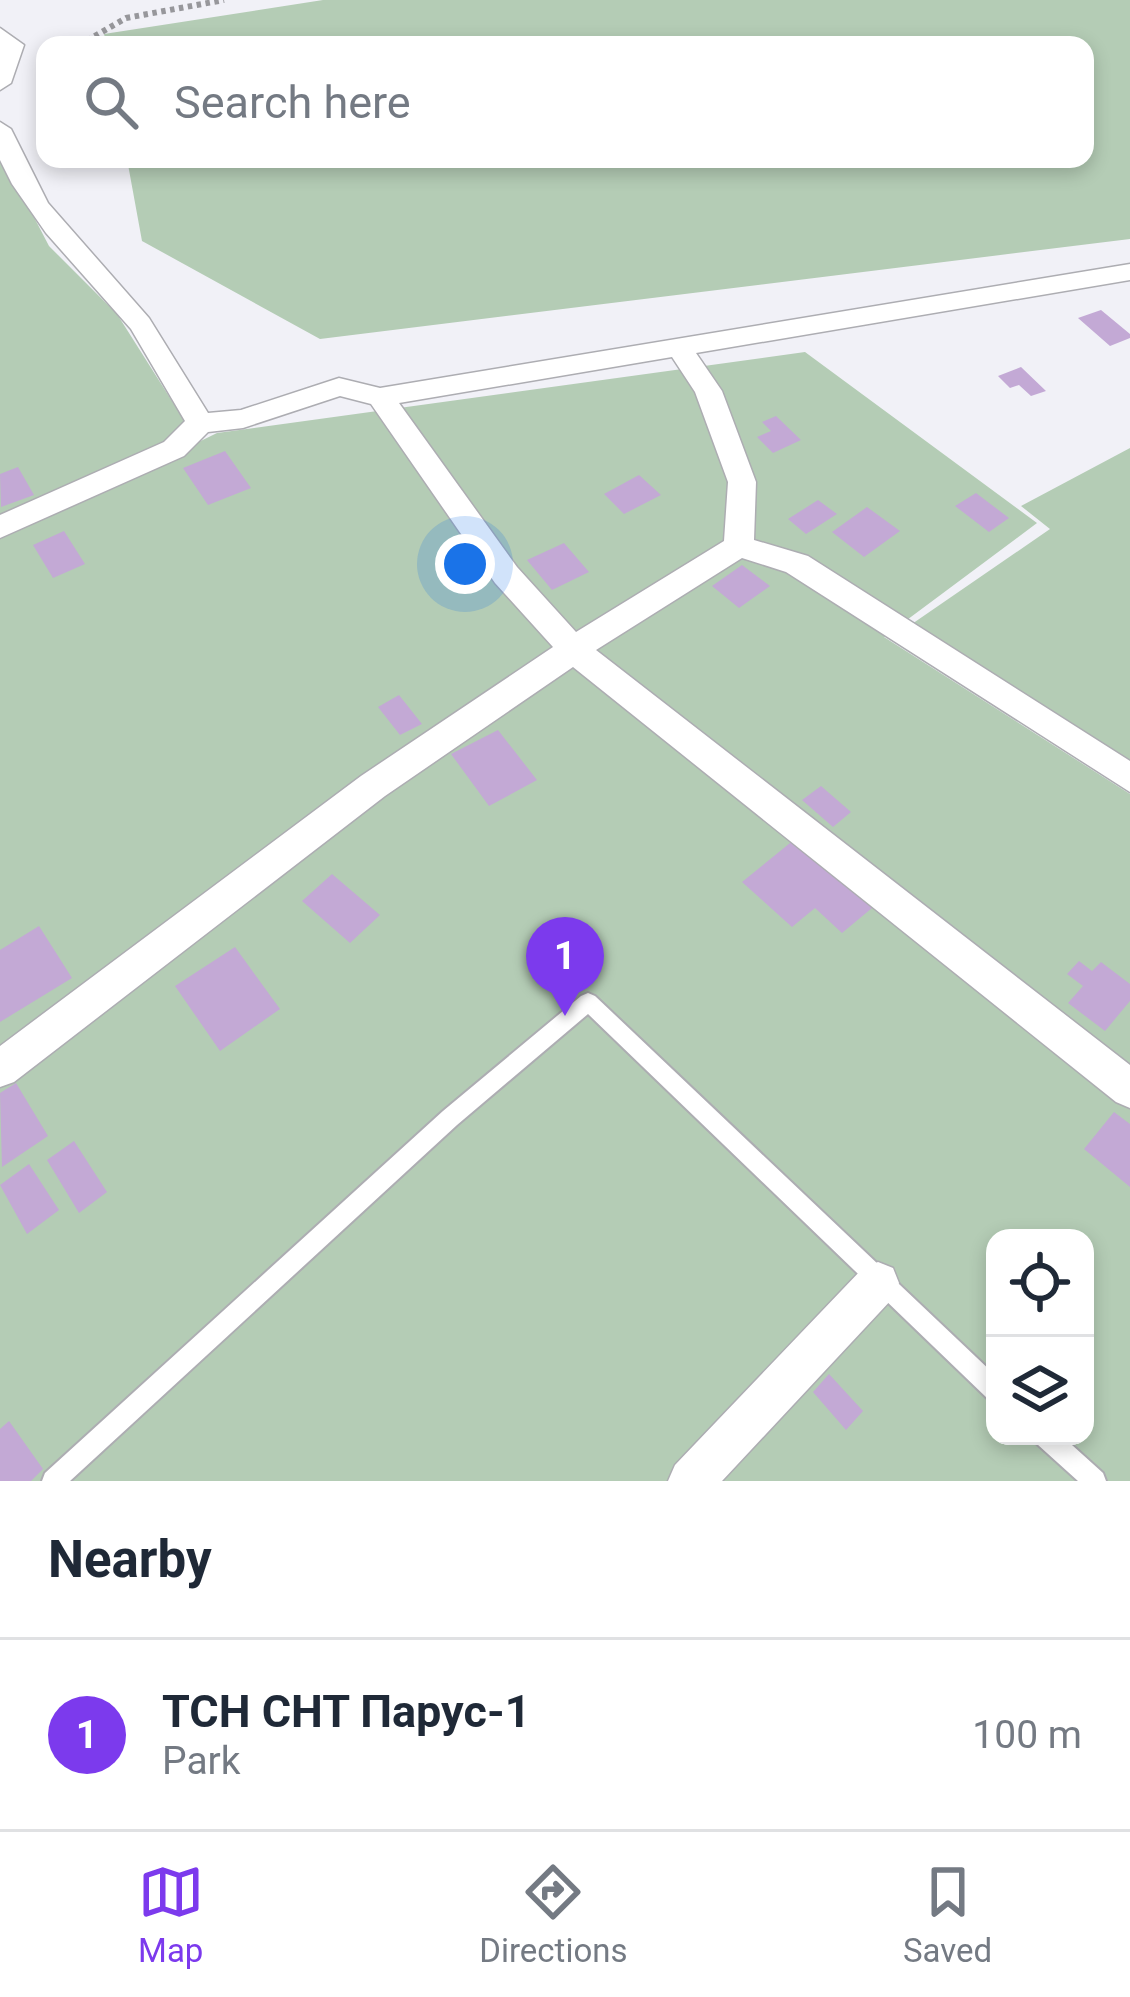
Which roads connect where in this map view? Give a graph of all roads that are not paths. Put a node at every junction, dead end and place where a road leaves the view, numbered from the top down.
1 (0, 34) edge
2 (0, 83) edge
3 (0, 128) edge
4 (1130, 272) edge
5 (679, 347) junction
6 (380, 397) junction
7 (200, 423) junction
8 (0, 527) edge
9 (739, 546) junction
10 (574, 650) junction
11 (1130, 778) edge
12 (0, 1069) edge
13 (1130, 1088) edge
14 (878, 1283) junction
15 (986, 1382) edge
16 (1056, 1445) edge
17 (53, 1481) edge
18 (691, 1481) edge
19 (1095, 1481) edge

1 - 2 street
3 - 7 street
4 - 5 street
5 - 6 street
5 - 9 street
6 - 7 street
6 - 10 street
7 - 8 street
9 - 10 street
9 - 11 street
10 - 12 street
10 - 13 street
14 - 15 lane
14 - 17 lane
14 - 18 street
16 - 19 lane

